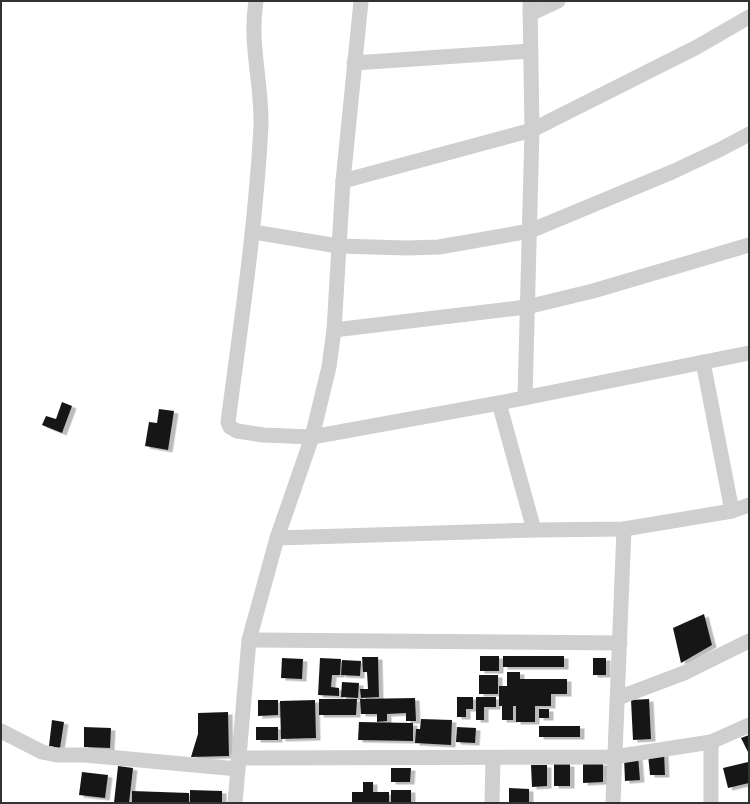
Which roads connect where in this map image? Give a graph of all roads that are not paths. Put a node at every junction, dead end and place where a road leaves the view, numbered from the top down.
1 (256, 1) edge
2 (361, 1) edge
3 (558, 1) edge
4 (530, 8) edge
5 (749, 17) edge
6 (530, 51) junction
7 (354, 63) junction
8 (532, 130) junction
9 (749, 134) edge
10 (343, 181) junction
11 (530, 231) junction
12 (253, 232) junction
13 (749, 245) edge
14 (338, 246) junction
15 (527, 307) junction
16 (334, 330) junction
17 (749, 353) edge
18 (703, 362) junction
19 (525, 398) junction
20 (500, 403) junction
21 (312, 437) junction
22 (749, 505) edge
23 (732, 511) junction
24 (624, 529) junction
25 (534, 530) junction
26 (277, 538) junction
27 (249, 640) junction
28 (749, 641) edge
29 (620, 643) junction
30 (618, 698) junction
31 (749, 726) edge
32 (1, 731) edge
33 (711, 742) junction
34 (614, 757) junction
35 (493, 758) junction
36 (238, 764) junction
37 (235, 803) edge
38 (492, 803) edge
39 (613, 803) edge
40 (711, 803) edge

1 - 12 street
2 - 7 street
3 - 4 street
4 - 6 street
5 - 8 street
6 - 7 street
6 - 8 street
7 - 10 street
8 - 10 street
8 - 11 street
9 - 11 street
10 - 14 street
11 - 14 street
11 - 15 street
12 - 14 street
12 - 21 street
13 - 15 street
14 - 16 street
15 - 16 street
15 - 19 street
16 - 21 street
17 - 18 street
18 - 19 street
18 - 23 street
19 - 20 street
20 - 21 street
20 - 25 street
21 - 26 street
22 - 23 street
23 - 24 street
24 - 25 street
24 - 29 street
25 - 26 street
26 - 27 street
27 - 29 street
27 - 36 street
28 - 30 street
29 - 30 street
30 - 34 street
31 - 33 street
32 - 36 street
33 - 34 street
33 - 40 street
34 - 35 street
34 - 39 street
35 - 36 street
35 - 38 street
36 - 37 street

